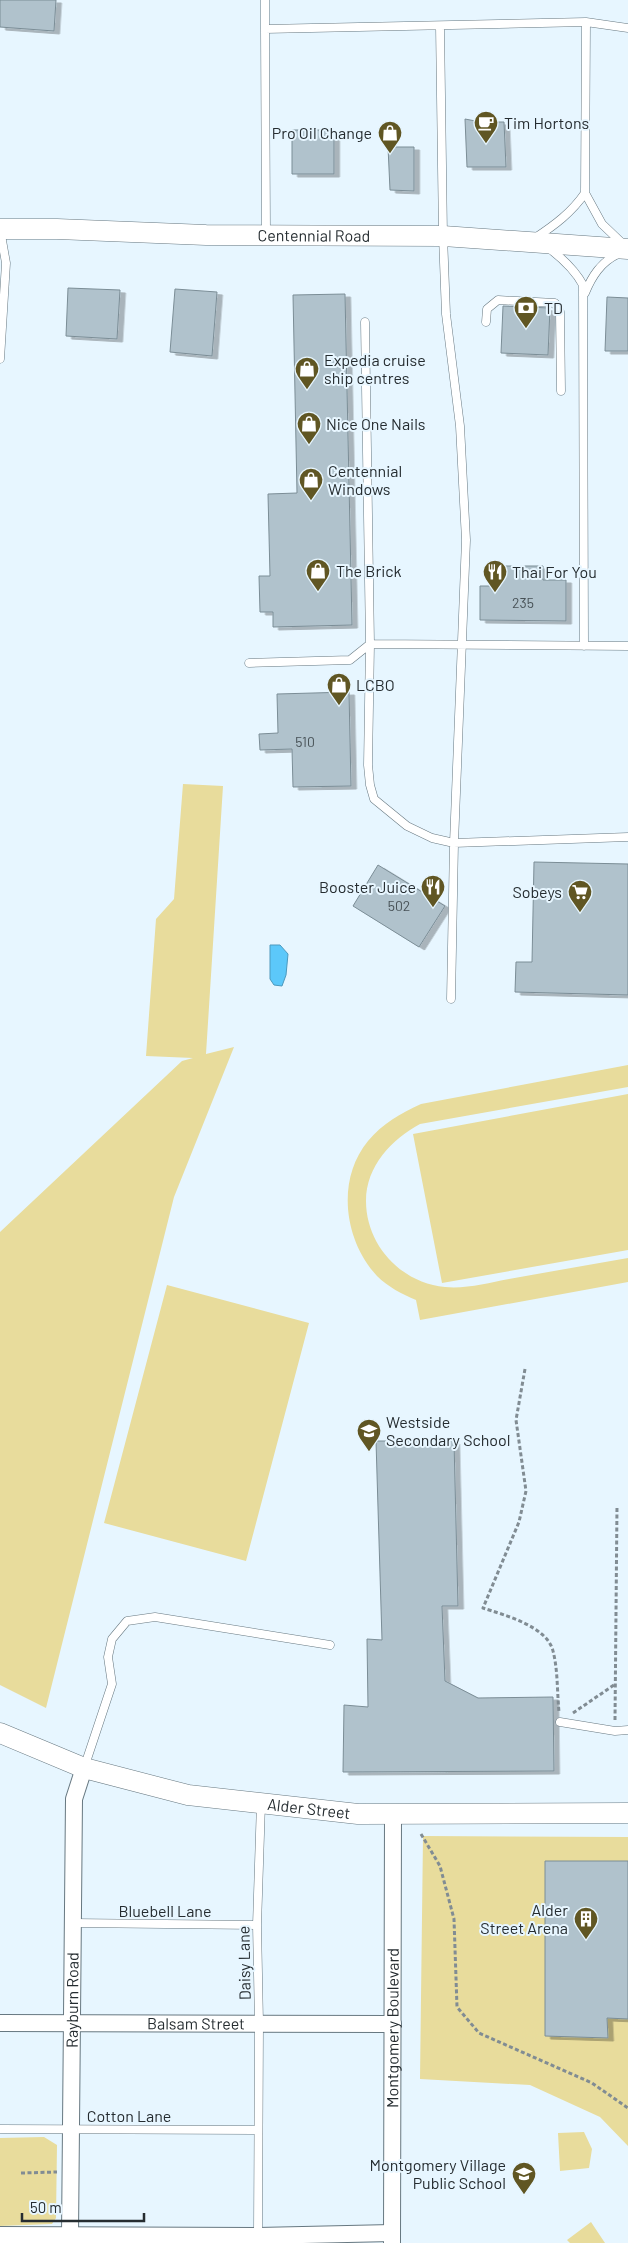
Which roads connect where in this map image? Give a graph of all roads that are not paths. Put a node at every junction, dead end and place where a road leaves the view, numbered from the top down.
1 (265, 0) edge
2 (586, 22) junction
3 (440, 26) junction
4 (628, 28) edge
5 (265, 29) junction
6 (585, 193) junction
7 (0, 229) edge
8 (266, 235) junction
9 (443, 236) junction
10 (535, 243) junction
11 (628, 249) edge
12 (583, 297) junction
13 (365, 322) dead end
14 (486, 322) dead end
15 (0, 359) edge
16 (561, 391) dead end
17 (370, 644) junction
18 (462, 645) junction
19 (584, 646) junction
20 (628, 646) edge
21 (249, 663) dead end
22 (628, 837) edge
23 (454, 843) junction
24 (450, 999) dead end
25 (330, 1645) dead end
26 (560, 1722) road end
27 (628, 1730) edge
28 (0, 1733) edge
29 (84, 1768) junction
30 (261, 1803) junction
31 (628, 1813) edge
32 (393, 1814) junction
33 (73, 1923) junction
34 (258, 1925) junction
35 (0, 2023) edge
36 (259, 2023) junction
37 (71, 2024) junction
38 (393, 2024) junction
39 (0, 2129) edge
40 (72, 2130) junction
41 (257, 2130) junction
42 (0, 2235) edge
43 (70, 2235) junction
44 (392, 2238) edge
45 (258, 2240) edge

1 - 5 lane
2 - 3 lane
2 - 4 lane
2 - 6 lane
3 - 5 lane
3 - 9 lane
5 - 8 lane
6 - 10 lane
6 - 11 lane
7 - 8 street, Centennial Road
7 - 15 lane
8 - 9 street, Centennial Road
9 - 10 street, Centennial Road
9 - 18 lane
10 - 11 street, Centennial Road
10 - 12 lane
11 - 12 lane
12 - 19 lane
13 - 17 lane
14 - 16 lane
17 - 18 lane
17 - 21 lane
17 - 23 lane
18 - 19 lane
18 - 23 lane
19 - 20 lane
22 - 23 lane
23 - 24 lane
25 - 29 lane
26 - 27 lane
28 - 29 street, Alder Street
29 - 30 street, Alder Street
29 - 33 street, Rayburn Road
30 - 32 street, Alder Street
30 - 34 lane, Daisy Lane
31 - 32 street, Alder Street
32 - 38 street, Montgomery Boulevard
33 - 34 lane, Bluebell Lane
33 - 37 street, Rayburn Road
34 - 36 lane, Daisy Lane
35 - 37 street, Balsam Street
36 - 37 street, Balsam Street
36 - 38 street, Balsam Street
36 - 41 lane, Daisy Lane
37 - 40 street, Rayburn Road
38 - 44 street, Montgomery Boulevard
39 - 40 lane, Cotton Lane
40 - 41 lane, Cotton Lane
40 - 43 street, Rayburn Road
41 - 45 lane, Daisy Lane
42 - 43 street
43 - 45 street
44 - 45 street

